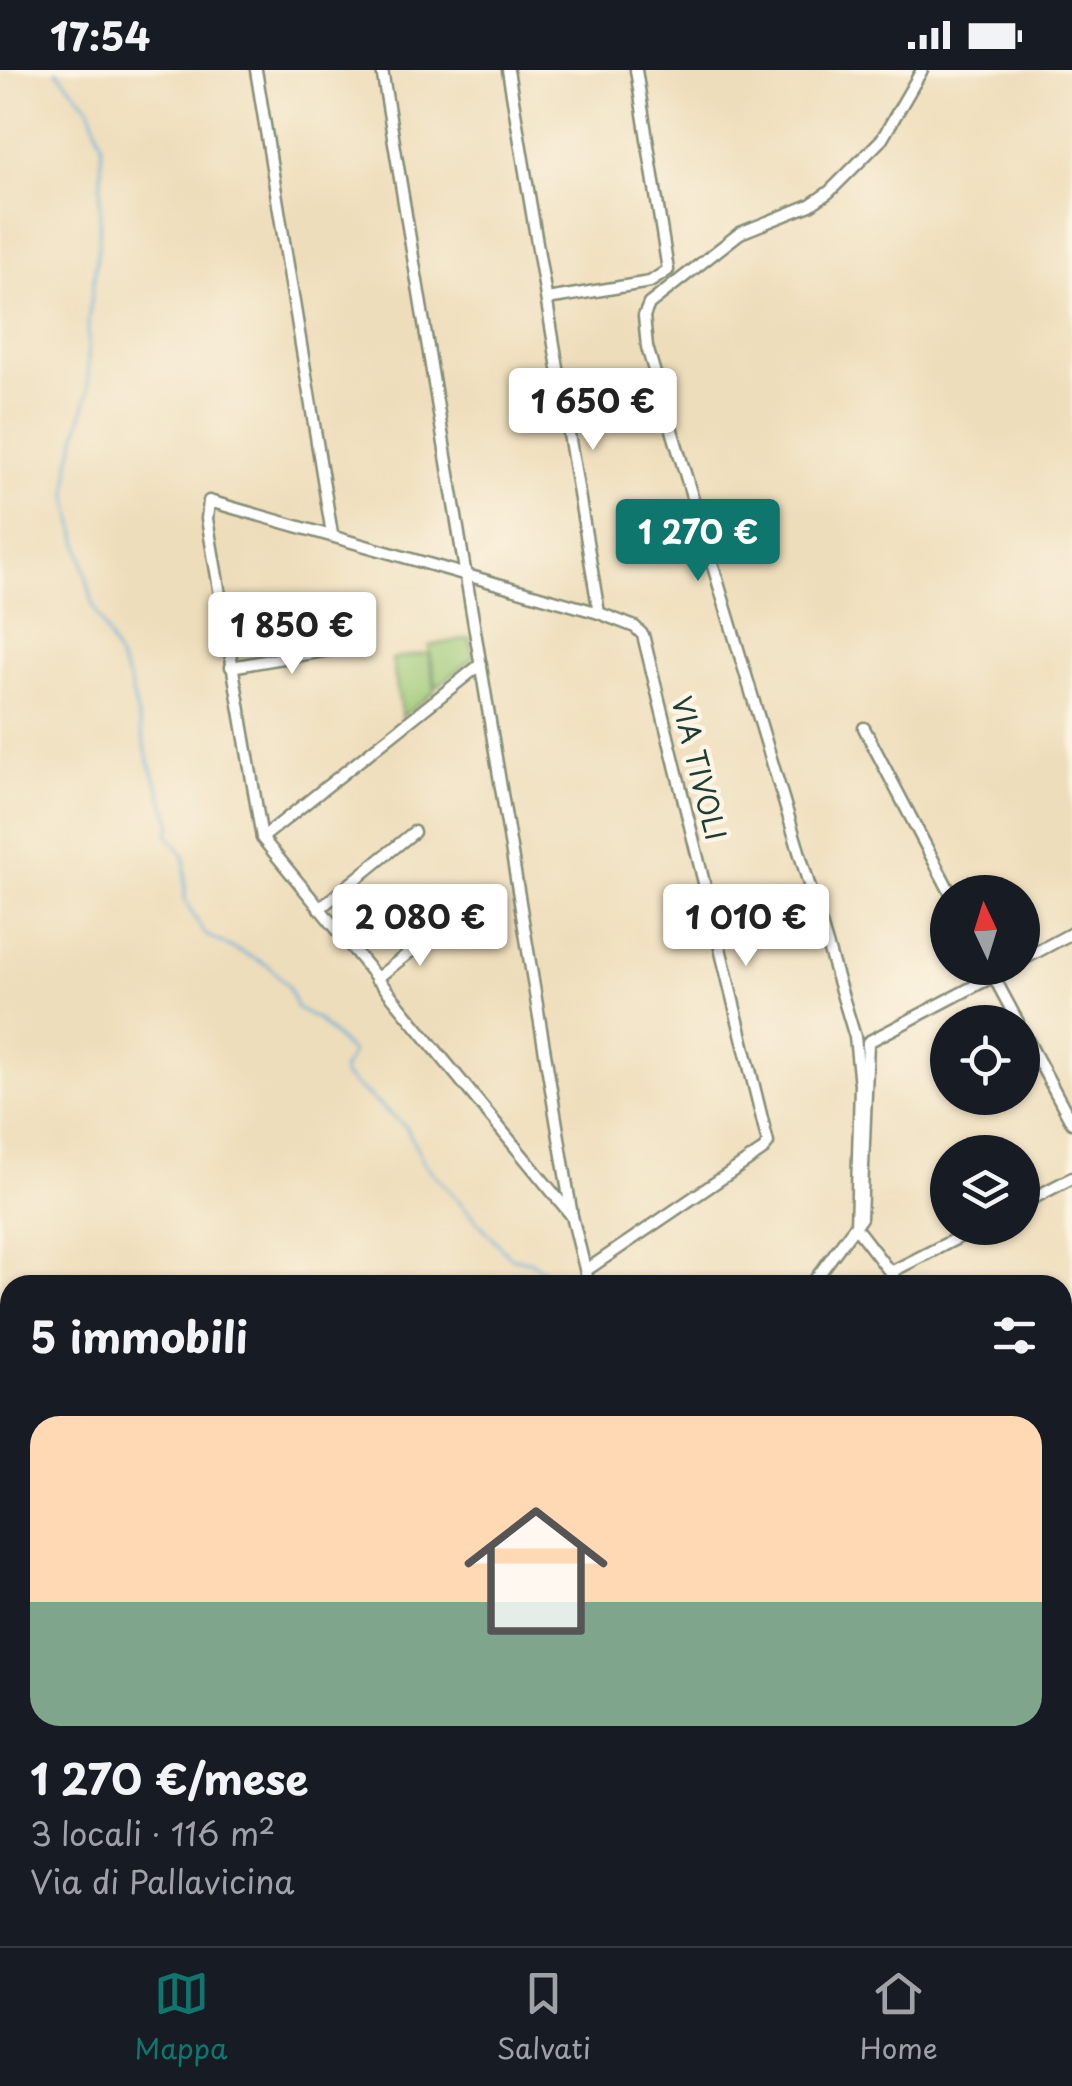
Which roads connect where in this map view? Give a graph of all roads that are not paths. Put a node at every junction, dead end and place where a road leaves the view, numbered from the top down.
1 (256, 70) edge
2 (382, 70) edge
3 (508, 70) edge
4 (636, 70) edge
5 (922, 70) edge
6 (547, 299) junction
7 (332, 534) junction
8 (466, 573) junction
9 (599, 613) junction
10 (347, 647) dead end
11 (481, 664) junction
12 (231, 667) junction
13 (864, 728) dead end
14 (414, 832) dead end
15 (262, 838) junction
16 (941, 875) edge
17 (319, 909) junction
18 (439, 929) dead end
19 (1072, 933) edge
20 (1040, 950) edge
21 (376, 978) junction
22 (968, 985) edge
23 (1040, 1063) edge
24 (1072, 1123) edge
25 (1072, 1178) edge
26 (1040, 1195) edge
27 (572, 1216) junction
28 (856, 1228) junction
29 (944, 1245) edge
30 (588, 1269) junction
31 (891, 1272) junction
32 (588, 1275) edge
33 (819, 1275) edge
34 (893, 1275) edge

1 - 7 street
2 - 8 street
3 - 6 street
4 - 6 street
5 - 28 street
6 - 9 street
7 - 8 street, VIA TIVOLI
7 - 12 street, VIA TIVOLI
8 - 9 street, VIA TIVOLI
8 - 11 street
9 - 30 street, VIA TIVOLI
10 - 12 street
11 - 15 street
11 - 27 street
12 - 15 street
13 - 16 street
14 - 17 street
15 - 17 street
17 - 21 street
18 - 21 street
19 - 20 street
21 - 27 street
22 - 28 street
23 - 24 street
25 - 26 street
27 - 30 street
28 - 31 street
28 - 33 street
29 - 31 street
30 - 32 street
31 - 34 street

